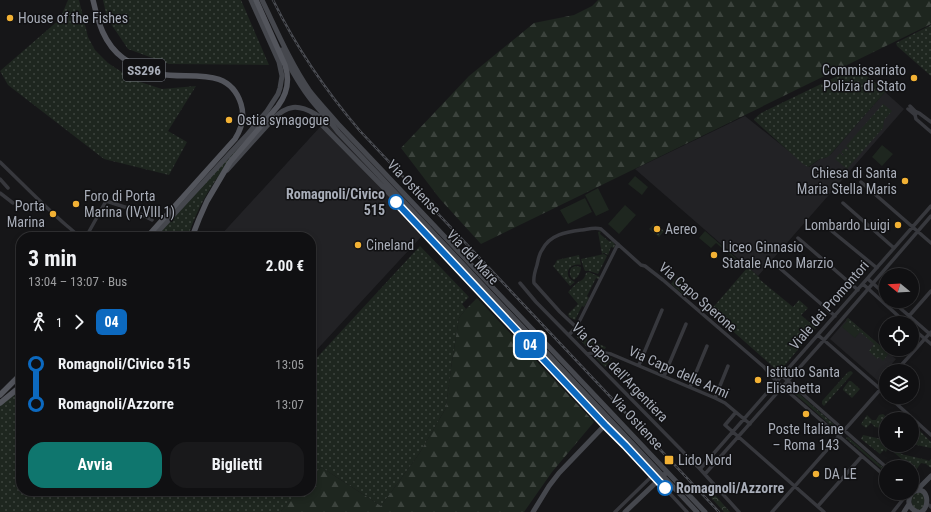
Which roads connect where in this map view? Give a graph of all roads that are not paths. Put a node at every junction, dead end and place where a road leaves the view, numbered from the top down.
1 (93, 0) edge
2 (251, 0) edge
3 (256, 0) edge
4 (262, 0) edge
5 (274, 38) junction
6 (909, 108) dead end
7 (313, 113) junction
8 (916, 114) junction
9 (931, 122) edge
10 (338, 132) junction
11 (931, 132) edge
12 (0, 162) edge
13 (225, 172) junction
14 (0, 179) edge
15 (861, 182) dead end
16 (8, 188) dead end
17 (0, 193) edge
18 (13, 203) dead end
19 (843, 203) dead end
20 (931, 206) edge
21 (931, 216) edge
22 (152, 220) dead end
23 (822, 222) dead end
24 (158, 224) junction
25 (913, 227) junction
26 (918, 231) junction
27 (72, 232) edge
28 (89, 232) edge
29 (151, 232) edge
30 (153, 232) edge
31 (158, 232) edge
32 (194, 232) edge
33 (798, 238) dead end
34 (931, 243) edge
35 (618, 244) junction
36 (894, 248) junction
37 (775, 264) dead end
38 (877, 268) junction
39 (868, 278) junction
40 (520, 283) dead end
41 (873, 283) junction
42 (863, 284) junction
43 (868, 289) junction
44 (879, 289) edge
45 (858, 290) junction
46 (931, 291) edge
47 (900, 308) joint
48 (662, 310) dead end
49 (895, 313) junction
50 (835, 316) junction
51 (898, 316) edge
52 (909, 316) joint
53 (686, 324) dead end
54 (919, 325) edge
55 (576, 327) junction
56 (919, 334) edge
57 (930, 334) edge
58 (569, 335) junction
59 (818, 335) junction
60 (925, 339) junction
61 (824, 340) junction
62 (931, 344) edge
63 (707, 346) dead end
64 (587, 354) junction
65 (902, 364) edge
66 (639, 365) junction
67 (728, 366) dead end
68 (764, 367) junction
69 (664, 376) junction
70 (782, 376) junction
71 (16, 379) edge
72 (788, 381) junction
73 (777, 382) junction
74 (782, 386) junction
75 (690, 387) junction
76 (879, 388) edge
77 (16, 390) edge
78 (879, 390) edge
79 (0, 394) edge
80 (715, 398) junction
81 (0, 403) edge
82 (897, 404) edge
83 (736, 412) junction
84 (744, 419) junction
85 (750, 424) junction
86 (605, 425) junction
87 (844, 430) junction
88 (733, 432) junction
89 (931, 435) edge
90 (738, 436) junction
91 (839, 436) junction
92 (862, 456) junction
93 (879, 461) edge
94 (700, 469) junction
95 (879, 471) edge
96 (667, 472) junction
97 (705, 474) junction
98 (652, 475) junction
99 (663, 476) junction
100 (931, 476) edge
101 (658, 481) junction
102 (795, 486) junction
103 (919, 486) edge
104 (639, 488) junction
105 (919, 492) edge
106 (644, 493) junction
107 (902, 500) edge
108 (910, 500) edge
109 (930, 502) edge
110 (909, 504) junction
111 (818, 506) junction
112 (533, 512) edge
113 (615, 512) edge
114 (625, 512) edge
115 (688, 512) edge
116 (697, 512) edge
117 (705, 512) edge
118 (739, 512) edge
119 (772, 512) edge
120 (824, 512) edge
121 (893, 512) edge
122 (904, 512) edge
123 (920, 512) edge

1 - 24 main road, SS296
2 - 31 street
3 - 5 main road, Via del Mare
4 - 96 street, Via Ostiense
5 - 10 street, Via del Mare
5 - 13 main road
6 - 8 street
7 - 10 street
7 - 13 street
7 - 86 street
8 - 9 street
8 - 11 street
10 - 99 street, Via del Mare
12 - 27 street
13 - 32 main road
14 - 16 street
15 - 25 street
17 - 18 street
19 - 36 street
20 - 25 street, Viale dei Promontori
21 - 26 street, Viale dei Promontori
22 - 28 street
23 - 38 street
24 - 29 main road, SS296
24 - 30 main road
25 - 26 street
25 - 36 street, Viale dei Promontori
26 - 34 street
26 - 41 street, Viale dei Promontori
33 - 45 street
35 - 55 street
35 - 55 street, Via Capo Sperone
35 - 68 street, Via Capo Sperone
36 - 38 street, Viale dei Promontori
37 - 50 street
38 - 39 street, Viale dei Promontori
39 - 41 street
39 - 42 street, Viale dei Promontori
40 - 58 street, Via Capo dell'Argentiera
41 - 43 street, Viale dei Promontori
41 - 44 street
42 - 43 street
42 - 45 street, Viale dei Promontori
43 - 49 street
43 - 61 street, Viale dei Promontori
45 - 50 street, Viale dei Promontori
46 - 52 street
47 - 49 street
47 - 52 street
48 - 66 street
49 - 51 street
50 - 59 street, Viale dei Promontori
53 - 69 street
54 - 57 street
55 - 58 street
56 - 60 street
57 - 60 street
58 - 64 street, Via Capo dell'Argentiera
59 - 61 street
59 - 70 street, Viale dei Promontori
60 - 62 street
60 - 65 street
61 - 72 street, Viale dei Promontori
61 - 76 street
63 - 75 street
64 - 66 street, Via Capo delle Armi
64 - 94 street, Via Capo dell'Argentiera
66 - 69 street, Via Capo delle Armi
67 - 80 street
68 - 70 street, Via Capo Sperone
68 - 73 street, Via Capo Sperone
69 - 75 street, Via Capo delle Armi
70 - 72 street, Via Capo Sperone
70 - 73 street, Viale dei Promontori
71 - 79 main road
72 - 74 street, Viale dei Promontori
72 - 87 street, Via Capo Sperone
73 - 74 street, Via Capo Sperone
73 - 84 street, Viale dei Promontori
74 - 85 street, Viale dei Promontori
74 - 91 street, Via Capo Sperone
75 - 80 street, Via Capo delle Armi
77 - 81 main road
78 - 87 street
80 - 83 street, Via Capo delle Armi
82 - 89 street
83 - 84 street
83 - 88 street
84 - 85 street
84 - 88 street, Viale dei Promontori
85 - 90 street, Viale dei Promontori
86 - 98 street
86 - 112 street
87 - 91 street
87 - 93 street, Via Capo Sperone
88 - 90 street
88 - 94 street, Viale dei Promontori
90 - 97 street, Viale dei Promontori
90 - 102 street
91 - 92 street, Via Capo Sperone
91 - 102 street
92 - 95 street, Via Capo Sperone
92 - 111 street
94 - 97 street, Via Capo dell'Argentiera
96 - 99 street
96 - 117 street, Via Ostiense
97 - 118 street, Via Capo dell'Argentiera
98 - 101 street
98 - 104 street
99 - 101 street
99 - 116 street, Via del Mare
100 - 103 street
101 - 106 street
101 - 115 street
102 - 111 street
102 - 119 street
104 - 106 street
104 - 113 street
105 - 109 street
106 - 114 street
107 - 121 street
108 - 110 street
109 - 123 street
110 - 122 street
110 - 123 street
111 - 120 street

